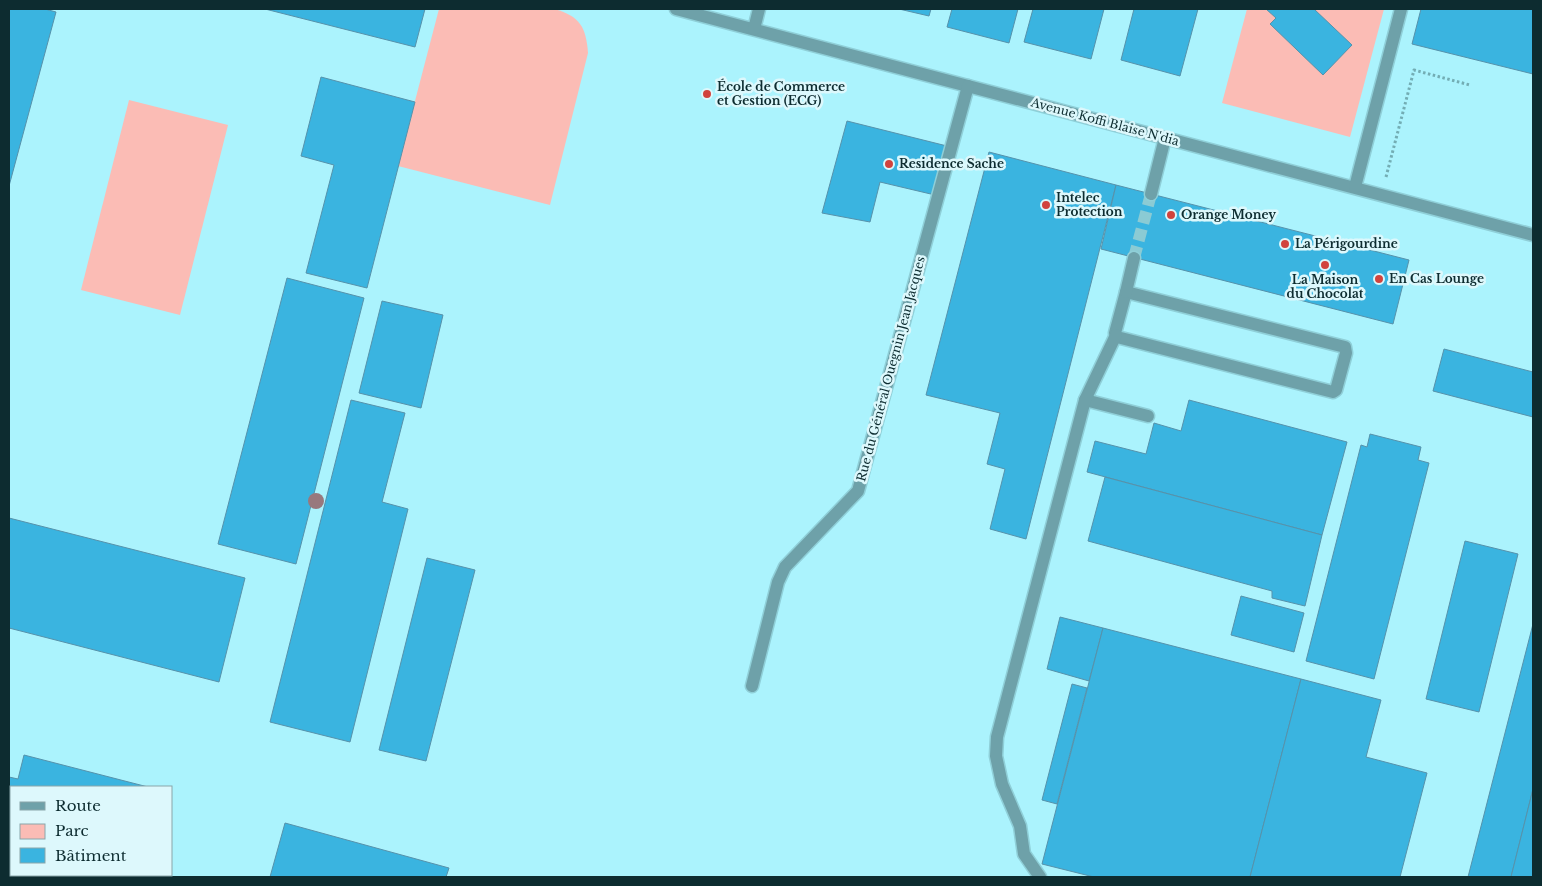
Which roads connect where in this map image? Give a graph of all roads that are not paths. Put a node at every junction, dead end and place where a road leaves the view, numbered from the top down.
1 (676, 9) edge
2 (760, 9) edge
3 (1401, 9) edge
4 (754, 29) junction
5 (968, 86) junction
6 (1165, 138) junction
7 (1355, 187) junction
8 (1151, 194) tunnel mouth
9 (1533, 235) edge
10 (1134, 258) tunnel mouth
11 (1126, 292) junction
12 (1116, 335) junction
13 (1086, 400) junction
14 (1148, 416) dead end
15 (752, 686) dead end
16 (1040, 877) edge

1 - 4 street, Avenue Koffi Blaise N'dia
2 - 4 street
3 - 7 street
4 - 5 street, Avenue Koffi Blaise N'dia
5 - 6 street, Avenue Koffi Blaise N'dia
5 - 15 street, Rue du Général Ouegnin Jean Jacques
6 - 7 street, Avenue Koffi Blaise N'dia
6 - 8 street
7 - 9 street, Avenue Koffi Blaise N'dia
10 - 11 street
11 - 12 street
11 - 12 street
12 - 13 street
13 - 14 street
13 - 16 street

